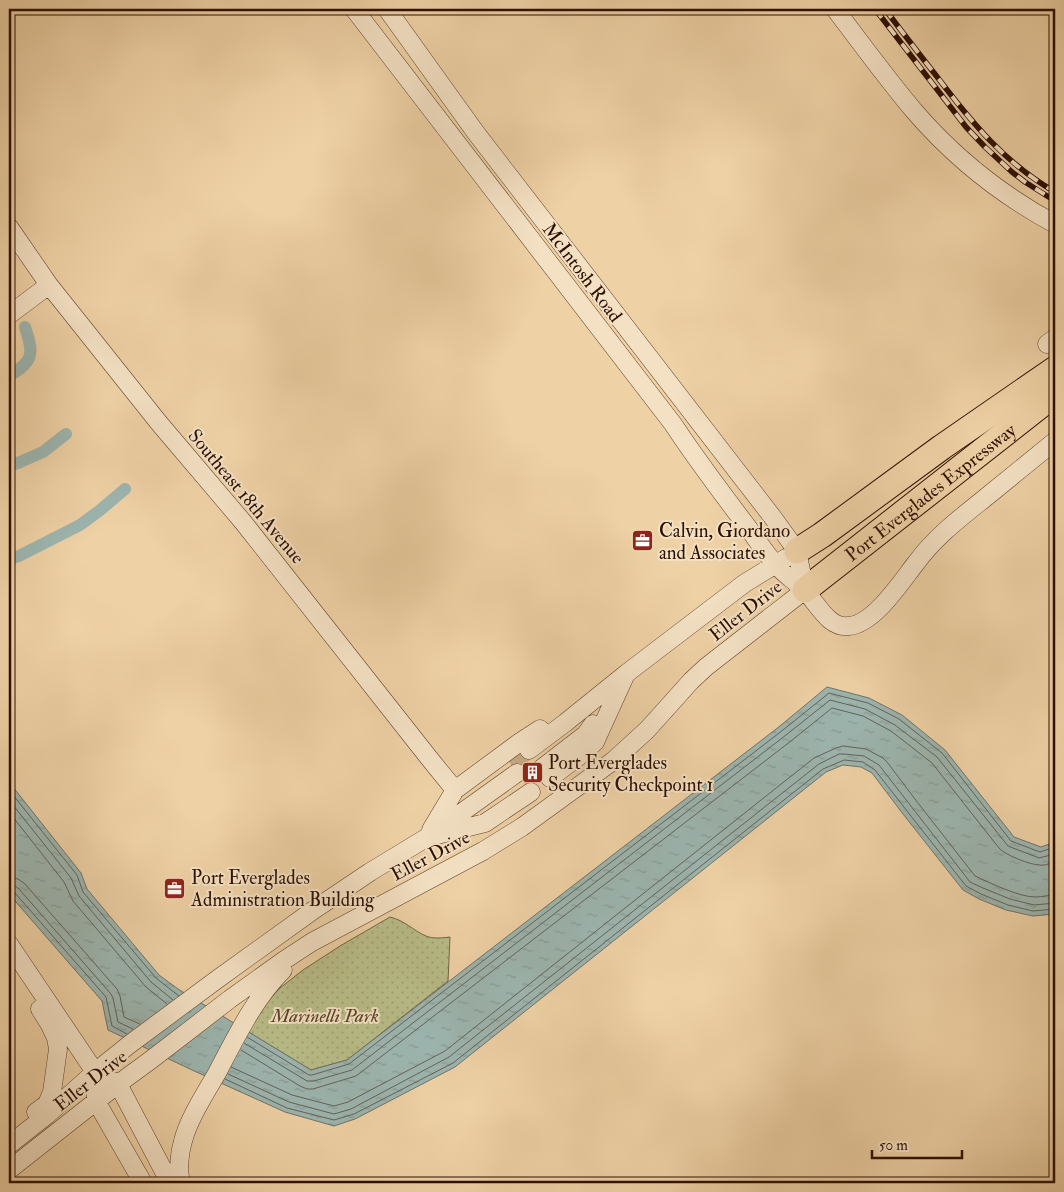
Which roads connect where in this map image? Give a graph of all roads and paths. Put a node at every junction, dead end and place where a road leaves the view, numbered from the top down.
1 (354, 9) edge
2 (387, 9) edge
3 (835, 9) edge
4 (1055, 224) edge
5 (9, 227) edge
6 (49, 285) junction
7 (9, 315) edge
8 (1055, 369) edge
9 (1055, 394) edge
10 (1055, 441) edge
11 (797, 551) junction
12 (775, 564) junction
13 (805, 590) junction
14 (627, 673) junction
15 (455, 790) junction
16 (485, 823) junction
17 (426, 838) junction
18 (498, 842) junction
19 (315, 909) junction
20 (312, 942) junction
21 (9, 944) edge
22 (9, 963) edge
23 (95, 1072) junction
24 (118, 1084) junction
25 (96, 1101) junction
26 (9, 1134) edge
27 (9, 1144) edge
28 (9, 1170) edge
29 (143, 1183) edge
30 (170, 1183) edge
31 (181, 1183) edge

1 - 12 street, McIntosh Road
2 - 11 street, McIntosh Road
3 - 4 street
5 - 6 street, Southeast 18th Avenue
6 - 7 street
6 - 15 street, Southeast 18th Avenue
8 - 11 highway, Port Everglades Expressway
9 - 13 highway, Port Everglades Expressway
10 - 13 street, Eller Drive
11 - 12 street, Eller Drive
11 - 13 street, Eller Drive
12 - 13 street, Eller Drive
12 - 14 street, Eller Drive
13 - 18 street, Eller Drive
14 - 14 street, Eller Drive
14 - 15 street, Eller Drive
15 - 17 street, Eller Drive
16 - 17 street, Eller Drive
16 - 17 street, Eller Drive
16 - 18 street
17 - 19 street, Eller Drive
18 - 20 street, Eller Drive
19 - 20 street
19 - 23 street, Eller Drive
20 - 24 street, Eller Drive
20 - 31 street
21 - 23 street
22 - 26 street
23 - 24 street
23 - 25 street
23 - 27 street, Eller Drive
24 - 25 street, Eller Drive
24 - 30 street
25 - 28 street, Eller Drive
25 - 29 street

